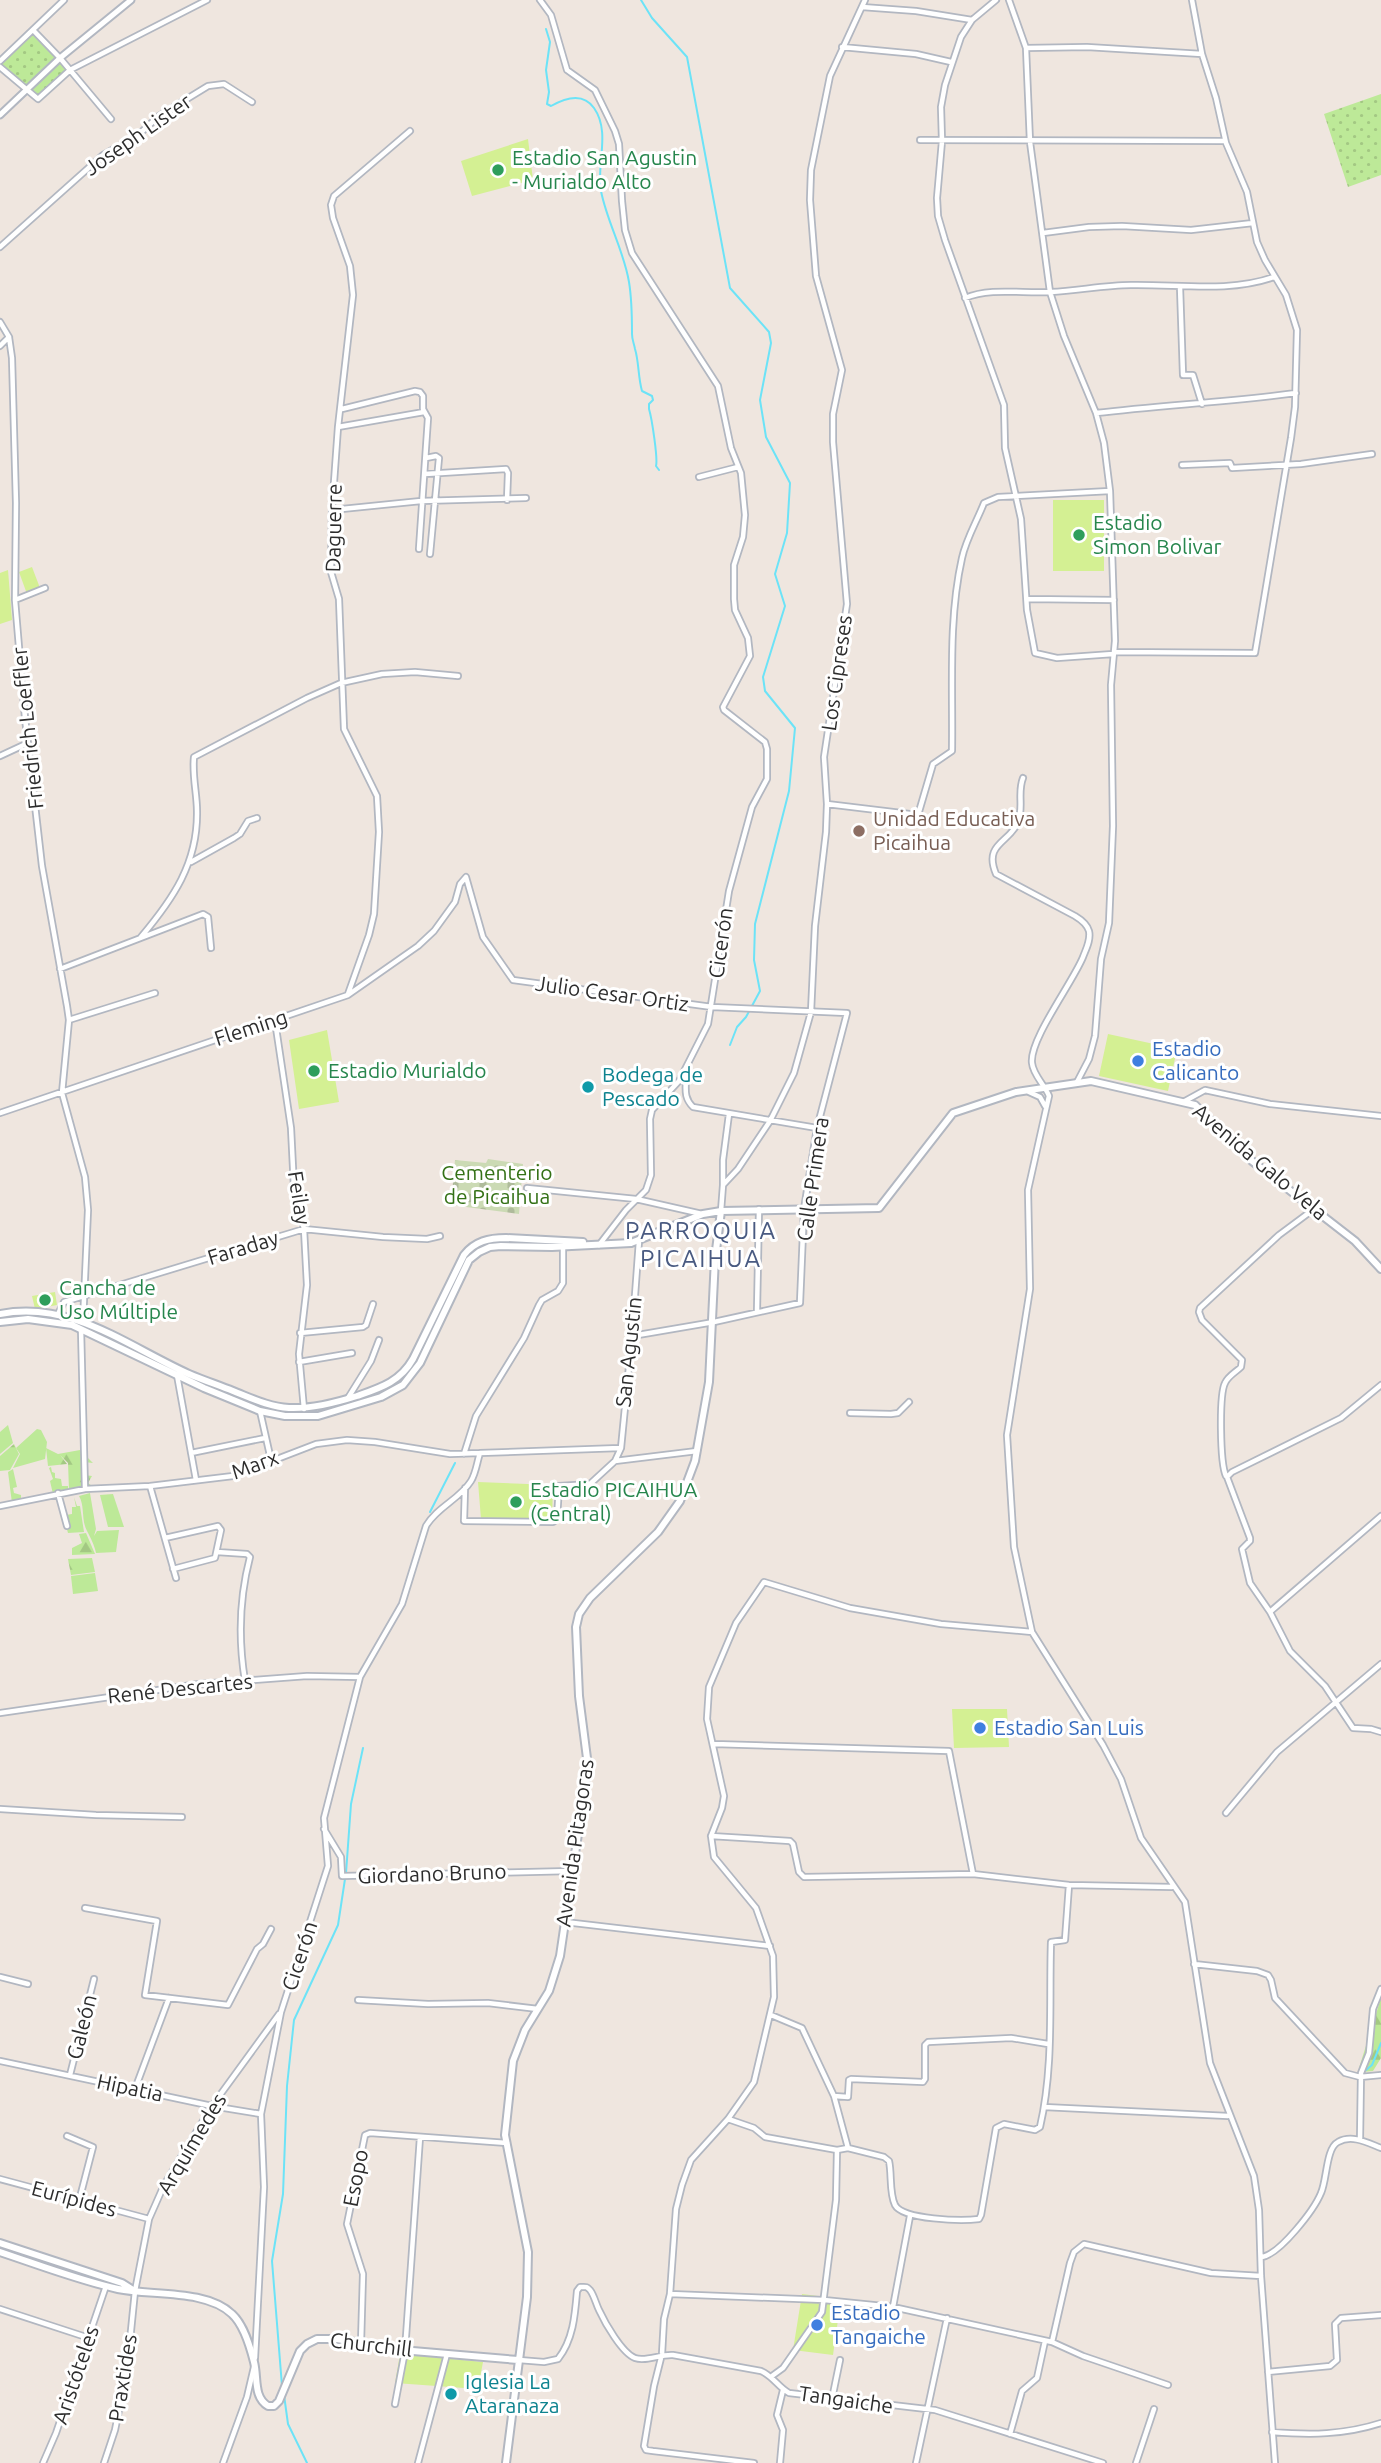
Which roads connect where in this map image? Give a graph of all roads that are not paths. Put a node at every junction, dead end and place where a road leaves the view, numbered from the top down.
1 (64, 0) edge
2 (131, 0) edge
3 (207, 0) edge
4 (540, 0) edge
5 (865, 0) edge
6 (996, 0) edge
7 (1009, 0) edge
8 (1192, 0) edge
9 (862, 7) junction
10 (972, 20) junction
11 (33, 30) junction
12 (842, 47) junction
13 (1026, 48) junction
14 (1202, 54) junction
15 (60, 58) junction
16 (0, 61) edge
17 (952, 62) junction
18 (0, 67) edge
19 (70, 70) junction
20 (27, 90) junction
21 (252, 102) dead end
22 (0, 115) edge
23 (111, 119) dead end
24 (410, 131) dead end
25 (920, 140) dead end
26 (942, 141) junction
27 (1225, 141) junction
28 (1030, 142) junction
29 (1253, 223) junction
30 (1043, 233) junction
31 (0, 247) edge
32 (1275, 277) junction
33 (1180, 288) junction
34 (1050, 292) junction
35 (965, 298) junction
36 (0, 322) edge
37 (9, 337) junction
38 (0, 346) edge
39 (1296, 393) junction
40 (1202, 404) junction
41 (341, 409) junction
42 (424, 412) junction
43 (1096, 413) junction
44 (338, 427) junction
45 (1372, 454) dead end
46 (426, 458) junction
47 (1286, 464) junction
48 (1182, 465) dead end
49 (738, 467) junction
50 (437, 473) junction
51 (425, 474) junction
52 (699, 477) dead end
53 (1110, 491) junction
54 (1017, 495) junction
55 (526, 498) dead end
56 (507, 500) junction
57 (421, 501) junction
58 (433, 501) junction
59 (332, 510) junction
60 (419, 549) dead end
61 (430, 554) dead end
62 (45, 588) dead end
63 (1027, 599) junction
64 (15, 600) junction
65 (1114, 600) junction
66 (1114, 653) junction
67 (458, 676) dead end
68 (341, 683) junction
69 (28, 743) junction
70 (0, 756) edge
71 (1023, 778) dead end
72 (827, 804) junction
73 (257, 818) dead end
74 (191, 862) junction
75 (141, 937) junction
76 (211, 948) dead end
77 (60, 969) junction
78 (513, 980) joint
79 (155, 993) dead end
80 (348, 995) junction
81 (712, 1007) junction
82 (811, 1012) junction
83 (69, 1020) junction
84 (275, 1021) junction
85 (684, 1070) junction
86 (1077, 1083) junction
87 (1043, 1086) junction
88 (1016, 1092) junction
89 (62, 1093) junction
90 (1185, 1101) junction
91 (1045, 1107) junction
92 (0, 1113) edge
93 (729, 1114) junction
94 (1381, 1116) edge
95 (770, 1121) junction
96 (817, 1128) junction
97 (723, 1185) junction
98 (527, 1188) dead end
99 (636, 1199) junction
100 (760, 1209) junction
101 (804, 1209) junction
102 (1314, 1209) junction
103 (721, 1211) junction
104 (703, 1214) junction
105 (304, 1229) junction
106 (440, 1236) dead end
107 (639, 1241) junction
108 (595, 1245) junction
109 (563, 1247) junction
110 (1381, 1269) edge
111 (84, 1296) junction
112 (373, 1304) dead end
113 (757, 1311) junction
114 (0, 1314) edge
115 (58, 1314) junction
116 (0, 1322) edge
117 (714, 1322) junction
118 (82, 1325) junction
119 (300, 1333) junction
120 (632, 1336) junction
121 (379, 1340) dead end
122 (352, 1353) dead end
123 (299, 1362) junction
124 (177, 1368) junction
125 (177, 1376) junction
126 (1381, 1385) edge
127 (348, 1399) junction
128 (909, 1402) dead end
129 (304, 1408) junction
130 (260, 1411) junction
131 (850, 1413) dead end
132 (305, 1417) junction
133 (265, 1438) junction
134 (621, 1448) junction
135 (697, 1451) junction
136 (191, 1453) junction
137 (480, 1453) junction
138 (464, 1454) junction
139 (271, 1460) junction
140 (615, 1461) junction
141 (1227, 1477) junction
142 (196, 1480) junction
143 (150, 1486) junction
144 (465, 1488) junction
145 (85, 1489) junction
146 (58, 1493) junction
147 (0, 1506) edge
148 (1381, 1516) edge
149 (66, 1526) dead end
150 (164, 1538) junction
151 (217, 1552) junction
152 (173, 1569) junction
153 (176, 1578) dead end
154 (1270, 1612) junction
155 (1032, 1632) junction
156 (1381, 1664) edge
157 (360, 1677) junction
158 (245, 1681) junction
159 (1335, 1703) junction
160 (0, 1713) edge
161 (1381, 1732) edge
162 (714, 1744) junction
163 (0, 1809) edge
164 (1226, 1813) dead end
165 (182, 1817) dead end
166 (324, 1828) junction
167 (711, 1836) junction
168 (573, 1871) junction
169 (973, 1874) junction
170 (1069, 1885) junction
171 (1173, 1887) junction
172 (85, 1908) dead end
173 (564, 1922) junction
174 (271, 1928) dead end
175 (770, 1946) junction
176 (1194, 1964) junction
177 (0, 1977) edge
178 (94, 1979) dead end
179 (28, 1984) dead end
180 (1381, 1989) edge
181 (169, 1998) junction
182 (358, 2000) dead end
183 (538, 2009) junction
184 (281, 2012) junction
185 (771, 2015) junction
186 (1048, 2044) junction
187 (0, 2061) edge
188 (70, 2075) junction
189 (1381, 2075) edge
190 (1360, 2077) junction
191 (135, 2089) junction
192 (834, 2096) junction
193 (212, 2106) junction
194 (1044, 2108) junction
195 (261, 2114) junction
196 (1229, 2116) junction
197 (728, 2119) junction
198 (67, 2136) dead end
199 (421, 2137) junction
200 (1360, 2140) junction
201 (507, 2143) junction
202 (848, 2148) junction
203 (1381, 2148) edge
204 (837, 2150) junction
205 (0, 2179) edge
206 (79, 2201) junction
207 (910, 2216) junction
208 (149, 2219) junction
209 (0, 2243) edge
210 (0, 2252) edge
211 (1262, 2257) junction
212 (1261, 2276) junction
213 (106, 2286) junction
214 (135, 2291) junction
215 (670, 2294) junction
216 (824, 2300) junction
217 (893, 2307) junction
218 (0, 2309) edge
219 (1381, 2315) edge
220 (947, 2318) junction
221 (89, 2338) junction
222 (1045, 2341) junction
223 (1052, 2342) junction
224 (361, 2343) junction
225 (405, 2351) junction
226 (447, 2354) junction
227 (662, 2354) junction
228 (518, 2360) junction
229 (839, 2360) dead end
230 (254, 2364) junction
231 (1268, 2372) junction
232 (772, 2376) junction
233 (1168, 2385) dead end
234 (783, 2390) junction
235 (832, 2399) junction
236 (395, 2404) dead end
237 (1154, 2409) dead end
238 (927, 2410) junction
239 (1381, 2423) edge
240 (1272, 2432) junction
241 (1010, 2434) junction
242 (1075, 2455) junction
243 (708, 2456) junction
244 (43, 2463) edge
245 (104, 2463) edge
246 (223, 2463) edge
247 (418, 2463) edge
248 (506, 2463) edge
249 (707, 2463) edge
250 (754, 2463) edge
251 (780, 2463) edge
252 (916, 2463) edge
253 (1072, 2463) edge
254 (1103, 2463) edge
255 (1136, 2463) edge
256 (1275, 2463) edge

1 - 11 street
2 - 15 street
3 - 19 street
4 - 49 street
5 - 9 street, Los Cipreses
6 - 10 street
7 - 13 street
8 - 14 street
9 - 10 street
9 - 12 street, Los Cipreses
10 - 17 street
11 - 15 street
11 - 16 street
12 - 17 street
12 - 72 street, Los Cipreses
13 - 14 street
13 - 28 street
14 - 27 street
15 - 19 street
15 - 20 street
17 - 26 street
18 - 20 street
19 - 20 street
19 - 23 street
20 - 22 street
21 - 31 street, Joseph Lister
24 - 41 street, Daguerre
25 - 26 street
26 - 28 street
26 - 35 street
27 - 28 street
27 - 29 street
28 - 30 street
29 - 30 street
29 - 32 street
30 - 34 street
32 - 33 street
32 - 39 street
33 - 34 street
33 - 40 street
34 - 35 street
34 - 43 street
35 - 54 street
36 - 37 street, Friedrich Loeffler
37 - 38 street
37 - 64 street, Friedrich Loeffler
39 - 40 street
39 - 47 street
40 - 43 street
41 - 42 street
41 - 44 street, Daguerre
42 - 44 street
42 - 46 street
43 - 53 street
44 - 59 street, Daguerre
45 - 47 street
46 - 50 street
46 - 51 street
47 - 48 street
47 - 66 street
49 - 52 street
49 - 81 street, Cicerón
50 - 51 street
50 - 56 street
50 - 58 street
51 - 57 street
53 - 54 street
53 - 65 street
54 - 63 street
54 - 72 street
55 - 56 street
56 - 58 street
57 - 58 street
57 - 59 street
57 - 60 street
58 - 61 street
59 - 68 street, Daguerre
62 - 64 street
63 - 65 street
63 - 66 street
64 - 69 street, Friedrich Loeffler
65 - 66 street
66 - 86 street
67 - 68 street
68 - 74 street
68 - 80 street, Daguerre
69 - 70 street
69 - 77 street, Friedrich Loeffler
71 - 87 street
72 - 82 street, Los Cipreses
73 - 74 street
74 - 75 street
75 - 76 street
75 - 77 street
77 - 83 street, Friedrich Loeffler
78 - 80 street, Fleming
78 - 81 street, Julio Cesar Ortiz
79 - 83 street
80 - 84 street, Fleming
81 - 82 street, Julio Cesar Ortiz
81 - 85 street, Cicerón
82 - 95 street, Los Cipreses
82 - 96 street, Calle Primera
83 - 89 street, Friedrich Loeffler
84 - 89 street, Fleming
84 - 105 street, Feilay
85 - 93 street
85 - 99 street, Cicerón
86 - 87 main road, Avenida Galo Vela
86 - 90 main road, Avenida Galo Vela
87 - 88 main road, Avenida Galo Vela
87 - 91 street
88 - 91 street
88 - 101 main road, Avenida Galo Vela
89 - 92 street, Fleming
89 - 111 street
90 - 94 street
90 - 102 main road, Avenida Galo Vela
91 - 155 street
93 - 95 street
93 - 97 street
95 - 96 street
95 - 97 street, Los Cipreses
96 - 101 street, Calle Primera
97 - 103 street
98 - 99 street
99 - 104 street
99 - 108 street, Cicerón
100 - 101 main road, Avenida Galo Vela
100 - 103 main road, Avenida Galo Vela
100 - 113 street
101 - 113 street, Calle Primera
102 - 110 main road, Avenida Galo Vela
102 - 141 street
103 - 104 main road, Avenida Galo Vela
103 - 117 main road, Avenida Pitagoras
104 - 107 main road, Avenida Galo Vela
105 - 106 street, Faraday
105 - 111 street, Faraday
105 - 119 street, Feilay
107 - 108 main road, Avenida Galo Vela
107 - 120 street, San Agustin
108 - 109 main road, Avenida Galo Vela
108 - 127 main road, Avenida Galo Vela
109 - 132 main road, Avenida Galo Vela
109 - 138 street
111 - 115 street, Faraday
111 - 118 street
112 - 119 street
113 - 117 street
114 - 115 main road, Avenida Galo Vela
115 - 118 main road, Avenida Galo Vela
116 - 118 main road, Avenida Galo Vela
117 - 120 street
117 - 135 main road, Avenida Pitagoras
118 - 124 main road, Avenida Galo Vela
118 - 125 main road, Avenida Galo Vela
118 - 145 street
119 - 123 street, Feilay
120 - 134 street, San Agustin
121 - 127 street
122 - 123 street
123 - 129 street, Feilay
124 - 125 street
124 - 129 main road, Avenida Galo Vela
125 - 130 main road, Avenida Galo Vela
125 - 136 street
126 - 141 street
127 - 129 main road, Avenida Galo Vela
128 - 131 street
129 - 132 street, Feilay
130 - 132 main road, Avenida Galo Vela
130 - 133 street
133 - 136 street
133 - 139 street
134 - 137 street, Marx
134 - 140 street, San Agustin
135 - 140 street
135 - 168 main road, Avenida Pitagoras
136 - 142 street
137 - 138 street, Marx
137 - 144 street, Cicerón
138 - 139 street, Marx
139 - 142 street, Marx
140 - 144 street
141 - 154 street
142 - 143 street, Marx
143 - 145 street, Marx
143 - 150 street
144 - 157 street, Cicerón
145 - 146 street, Marx
146 - 147 street, Marx
146 - 149 street
148 - 154 street
150 - 151 street
150 - 152 street
151 - 152 street
151 - 158 street
152 - 153 street
154 - 159 street
155 - 162 street
155 - 171 street
156 - 159 street
157 - 158 street, René Descartes
157 - 166 street, Cicerón
158 - 160 street, René Descartes
159 - 161 street
159 - 164 street
162 - 167 street
162 - 169 street
163 - 165 street
166 - 168 street, Giordano Bruno
166 - 184 street, Cicerón
167 - 169 street
167 - 175 street
168 - 173 main road, Avenida Pitagoras
169 - 170 street
170 - 171 street
170 - 186 street
171 - 176 street
172 - 181 street
173 - 175 street
173 - 183 main road, Avenida Pitagoras
174 - 181 street
175 - 185 street
176 - 190 street
176 - 196 street
177 - 179 street
178 - 188 street, Galeón
180 - 190 street
181 - 191 street
182 - 183 street
183 - 201 main road, Avenida Pitagoras
184 - 193 street, Arquímedes
184 - 195 street, Cicerón
185 - 192 street
185 - 197 street
186 - 192 street
186 - 194 street
187 - 188 street, Hipatia
188 - 191 street, Hipatia
189 - 190 street
190 - 200 street
191 - 193 street, Hipatia
192 - 202 street
193 - 195 street, Hipatia
193 - 208 street, Arquímedes
194 - 196 street
194 - 207 street
195 - 230 street, Cicerón
196 - 211 street
197 - 204 street
197 - 215 street
198 - 206 street
199 - 201 street
199 - 224 street, Esopo
199 - 225 street
200 - 203 street
200 - 211 street
201 - 228 main road, Avenida Pitagoras
202 - 204 street
202 - 207 street
204 - 216 street
205 - 206 street, Eurípides
206 - 208 street, Eurípides
207 - 217 street
208 - 214 street, Arquímedes
209 - 214 main road
210 - 213 main road
211 - 212 street
212 - 223 street
212 - 231 street
213 - 214 main road
213 - 221 street, Aristóteles
214 - 230 main road
214 - 245 street, Praxtides
215 - 216 street
215 - 227 street
216 - 217 street
216 - 232 street
217 - 220 street
218 - 221 street
219 - 231 street
220 - 222 street
220 - 238 street
221 - 244 street, Aristóteles
222 - 223 street
222 - 241 street
223 - 233 street
224 - 225 main road, Churchill
224 - 230 main road, Churchill
225 - 226 main road, Churchill
225 - 236 street
226 - 228 main road, Churchill
226 - 247 street
227 - 228 street, Tangaiche
227 - 232 street, Tangaiche
227 - 243 street
228 - 248 main road, Avenida Pitagoras
229 - 235 street
230 - 246 street, Cicerón
231 - 240 street
232 - 234 street, Tangaiche
234 - 235 street, Tangaiche
234 - 251 street
235 - 238 street, Tangaiche
237 - 255 street
238 - 241 street, Tangaiche
238 - 252 street
239 - 240 street
240 - 256 street
241 - 242 street, Tangaiche
242 - 253 street
242 - 254 street, Tangaiche
243 - 249 street
243 - 250 street

